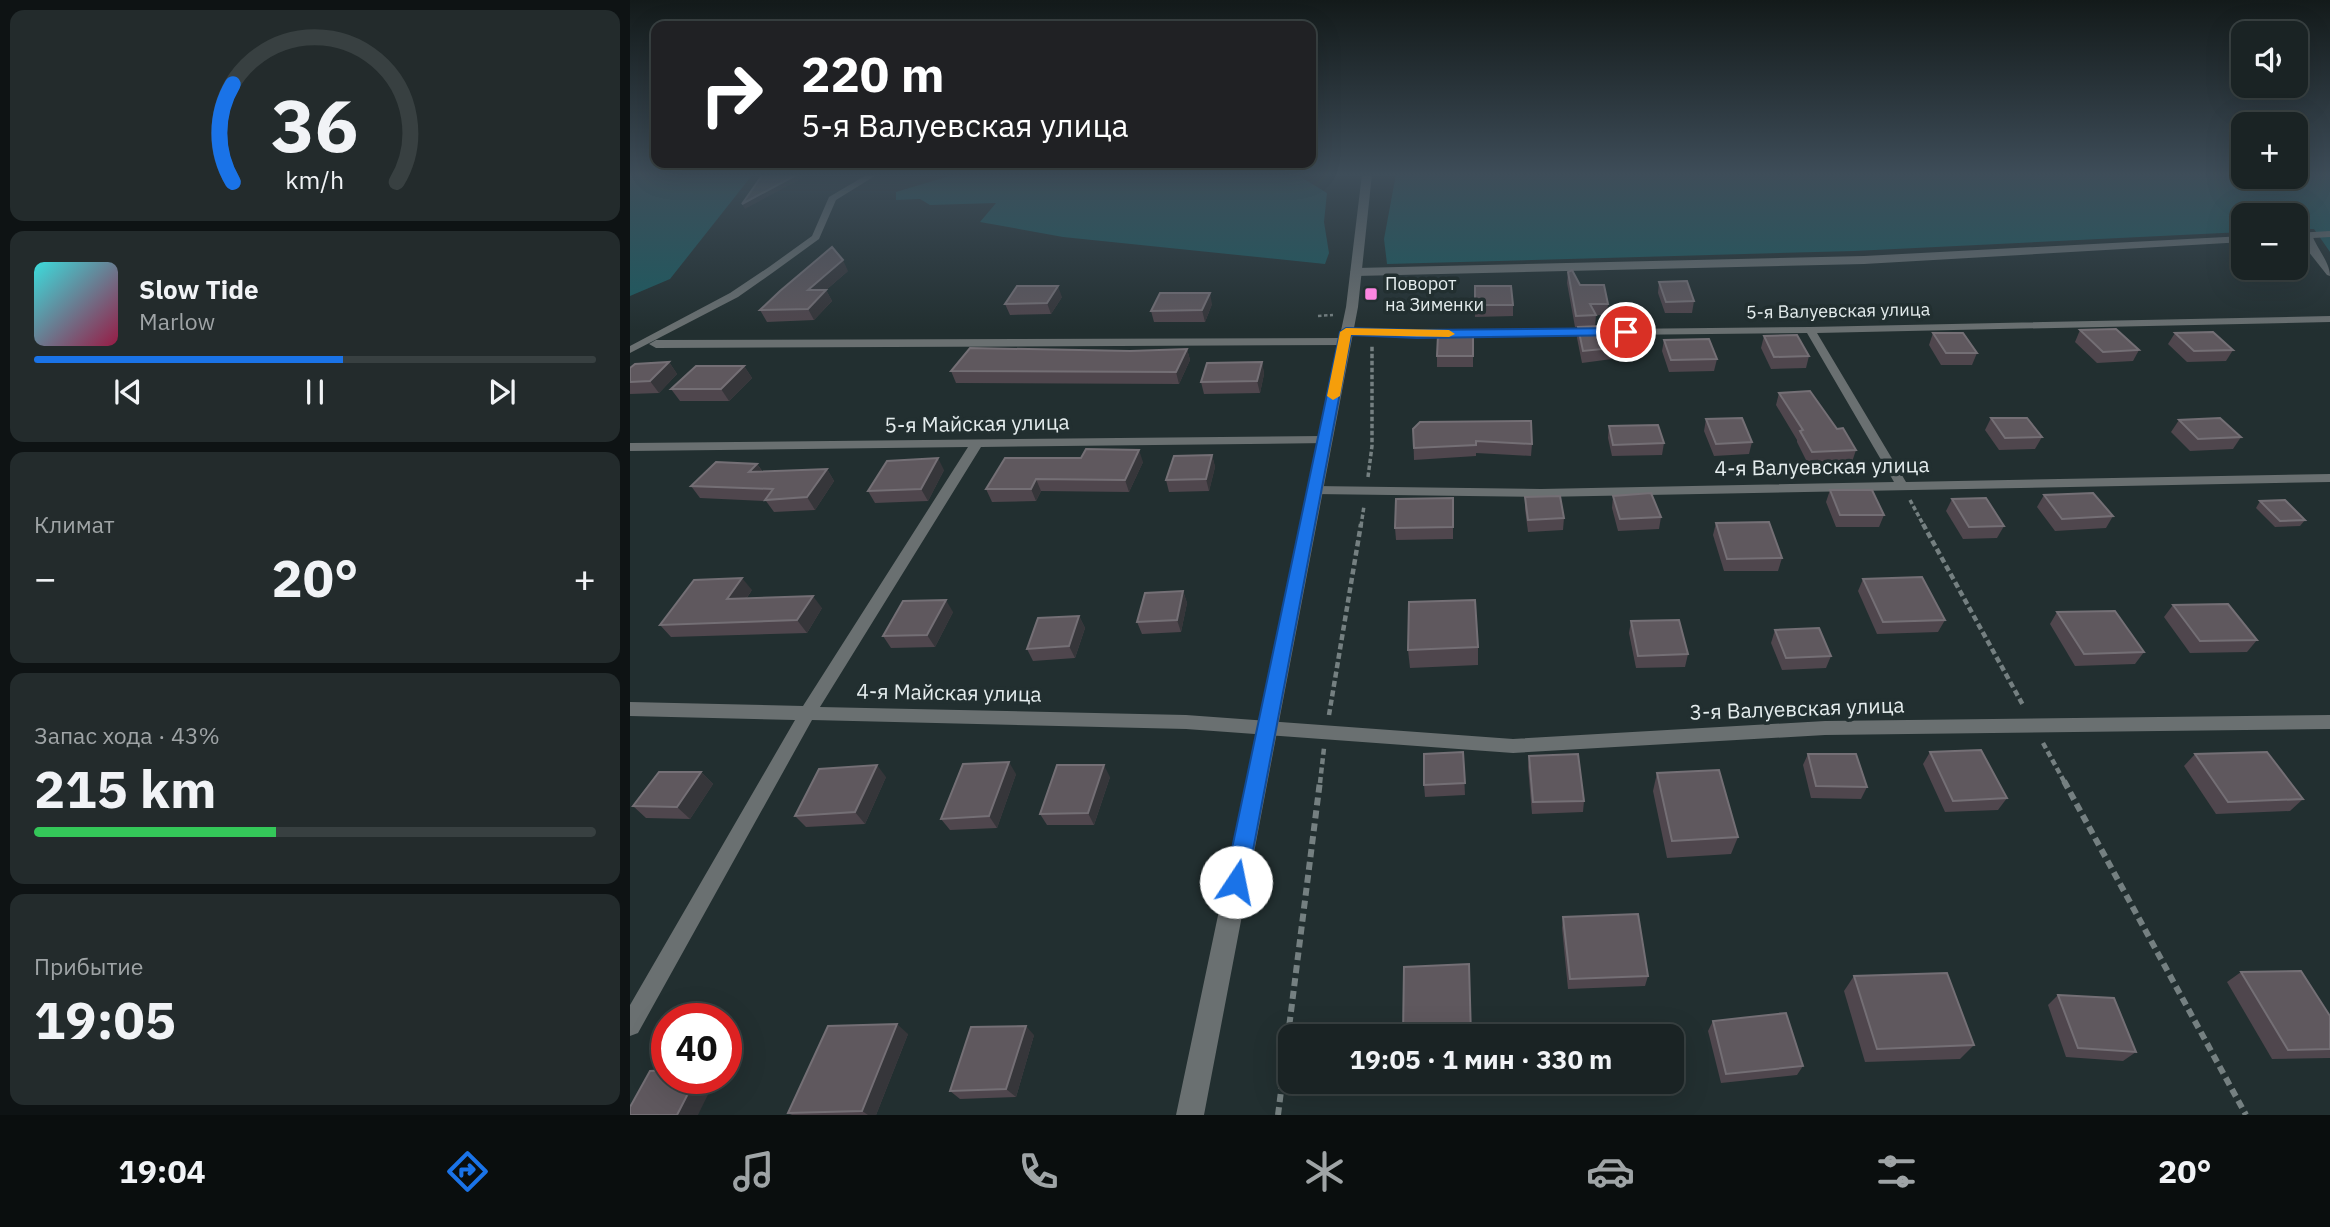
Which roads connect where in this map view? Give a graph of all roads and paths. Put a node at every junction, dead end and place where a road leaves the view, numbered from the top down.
1 (821, 226) edge
2 (1361, 226) edge
3 (2330, 234) edge
4 (2308, 235) edge
5 (2231, 240) edge
6 (2308, 244) edge
7 (1356, 272) junction
8 (2330, 273) edge
9 (2330, 318) edge
10 (1810, 330) junction
11 (1373, 332) junction
12 (1345, 337) junction
13 (656, 344) dead end
14 (630, 350) edge
15 (1324, 440) junction
16 (977, 443) junction
17 (630, 447) edge
18 (2330, 478) edge
19 (1901, 484) junction
20 (1314, 490) junction
21 (1366, 491) junction
22 (630, 709) edge
23 (808, 712) junction
24 (2330, 722) edge
25 (2034, 726) junction
26 (1267, 727) junction
27 (1326, 732) junction
28 (630, 1025) edge
29 (1190, 1115) edge
30 (1279, 1115) edge
31 (2246, 1115) edge

1 - 14 lane
2 - 7 street
3 - 4 street
5 - 7 street
6 - 8 lane
7 - 12 street
9 - 10 lane, 5-я Валуевская улица
10 - 11 lane, 5-я Валуевская улица
10 - 19 lane
11 - 12 lane, 5-я Валуевская улица
11 - 21 path
12 - 13 street
12 - 15 street
15 - 16 lane, 5-я Майская улица
15 - 20 street
16 - 17 lane, 5-я Майская улица
16 - 23 lane
18 - 19 lane, 4-я Валуевская улица
19 - 21 lane, 4-я Валуевская улица
19 - 25 path
20 - 21 lane, 4-я Валуевская улица
20 - 26 street
21 - 27 path
22 - 23 lane, 4-я Майская улица
23 - 26 lane, 4-я Майская улица
23 - 28 lane
24 - 25 lane, 3-я Валуевская улица
25 - 27 lane, 3-я Валуевская улица
25 - 31 path
26 - 27 lane, 3-я Валуевская улица
26 - 29 street
27 - 30 path

